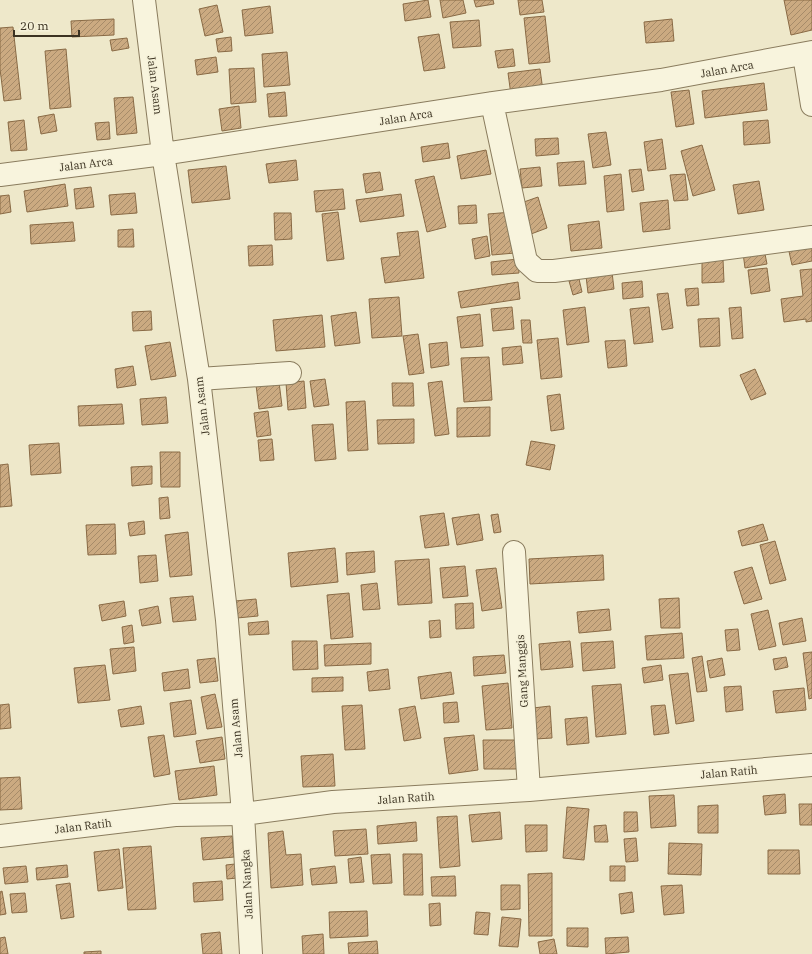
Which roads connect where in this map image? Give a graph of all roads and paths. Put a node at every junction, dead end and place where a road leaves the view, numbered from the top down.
1 (144, 0) edge
2 (808, 54) edge
3 (492, 103) junction
4 (812, 105) edge
5 (163, 154) junction
6 (0, 175) edge
7 (812, 237) edge
8 (290, 373) dead end
9 (199, 379) junction
10 (514, 552) dead end
11 (812, 765) edge
12 (528, 790) junction
13 (243, 814) junction
14 (0, 836) edge
15 (251, 954) edge

1 - 5 street, Jalan Asam
2 - 3 street, Jalan Arca
2 - 4 street
3 - 5 street, Jalan Arca
3 - 7 street
5 - 6 street, Jalan Arca
5 - 9 street, Jalan Asam
8 - 9 street
9 - 13 street, Jalan Asam
10 - 12 street, Gang Manggis
11 - 12 street, Jalan Ratih
12 - 13 street, Jalan Ratih
13 - 14 street, Jalan Ratih
13 - 15 street, Jalan Nangka

